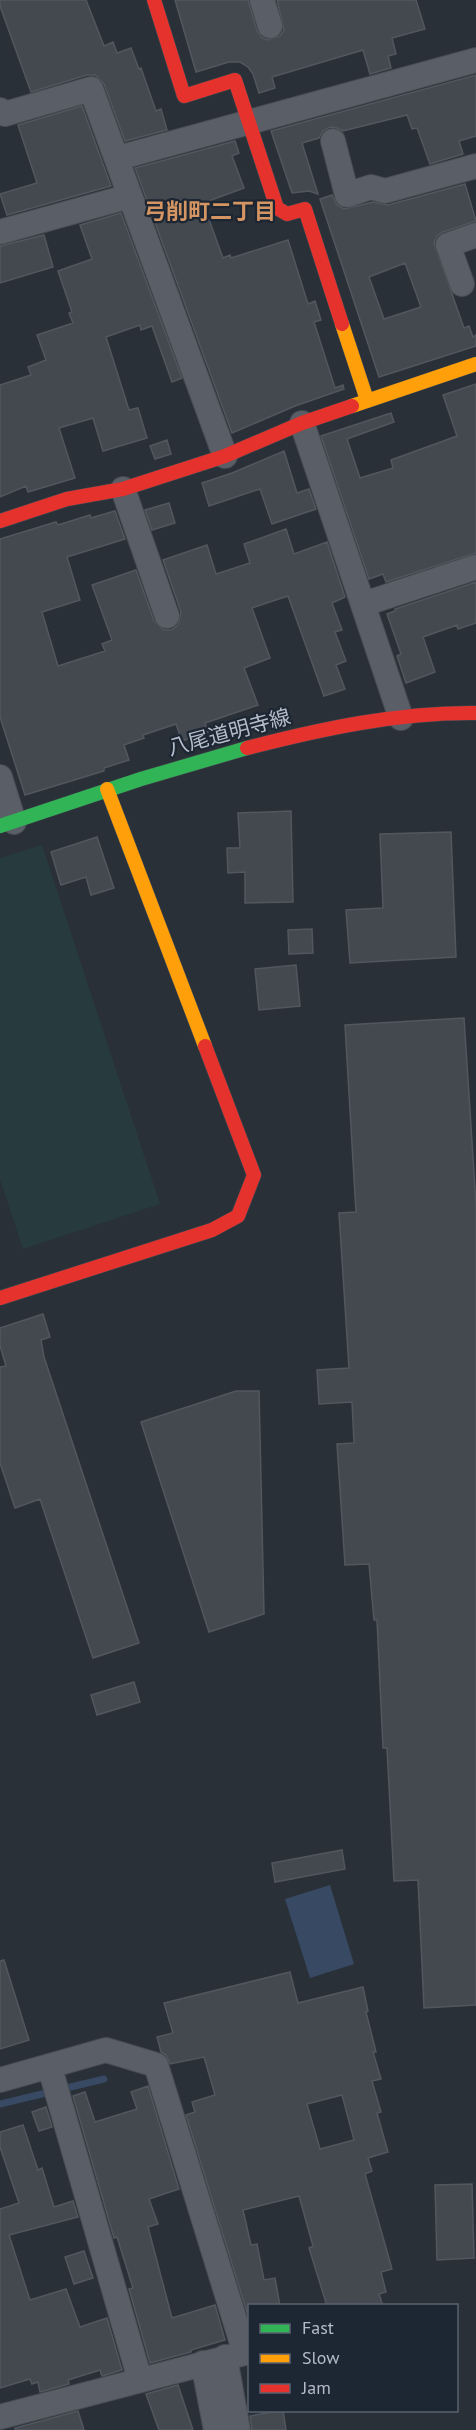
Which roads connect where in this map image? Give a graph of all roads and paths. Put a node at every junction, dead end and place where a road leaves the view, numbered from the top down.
1 (154, 0) edge
2 (476, 60) edge
3 (0, 110) edge
4 (248, 123) junction
5 (333, 141) dead end
6 (118, 158) junction
7 (476, 166) edge
8 (130, 196) junction
9 (0, 232) edge
10 (476, 235) edge
11 (462, 284) dead end
12 (476, 364) edge
13 (367, 400) junction
14 (302, 423) junction
15 (225, 456) junction
16 (123, 489) junction
17 (0, 521) edge
18 (476, 567) edge
19 (364, 604) junction
20 (167, 616) dead end
21 (476, 713) edge
22 (401, 718) junction
23 (0, 777) edge
24 (107, 789) junction
25 (7, 824) edge
26 (0, 1298) edge
27 (50, 2068) junction
28 (0, 2080) edge
29 (231, 2356) edge
30 (140, 2380) junction
31 (0, 2417) edge
32 (216, 2430) edge
33 (238, 2430) edge

1 - 4 street
2 - 4 street
3 - 6 street
4 - 6 street
4 - 13 street
5 - 7 street
6 - 8 street
8 - 9 street
8 - 15 street
10 - 11 street
12 - 13 street
13 - 14 street
14 - 15 street
14 - 19 street
15 - 16 street
16 - 17 street
16 - 20 street
18 - 19 street
19 - 22 street
21 - 22 street, 八尾道明寺線
22 - 24 street, 八尾道明寺線
23 - 25 street
24 - 25 street, 八尾道明寺線
24 - 26 street
27 - 28 street
27 - 29 street
27 - 30 street
29 - 30 street
29 - 32 street
29 - 33 street
30 - 31 street

